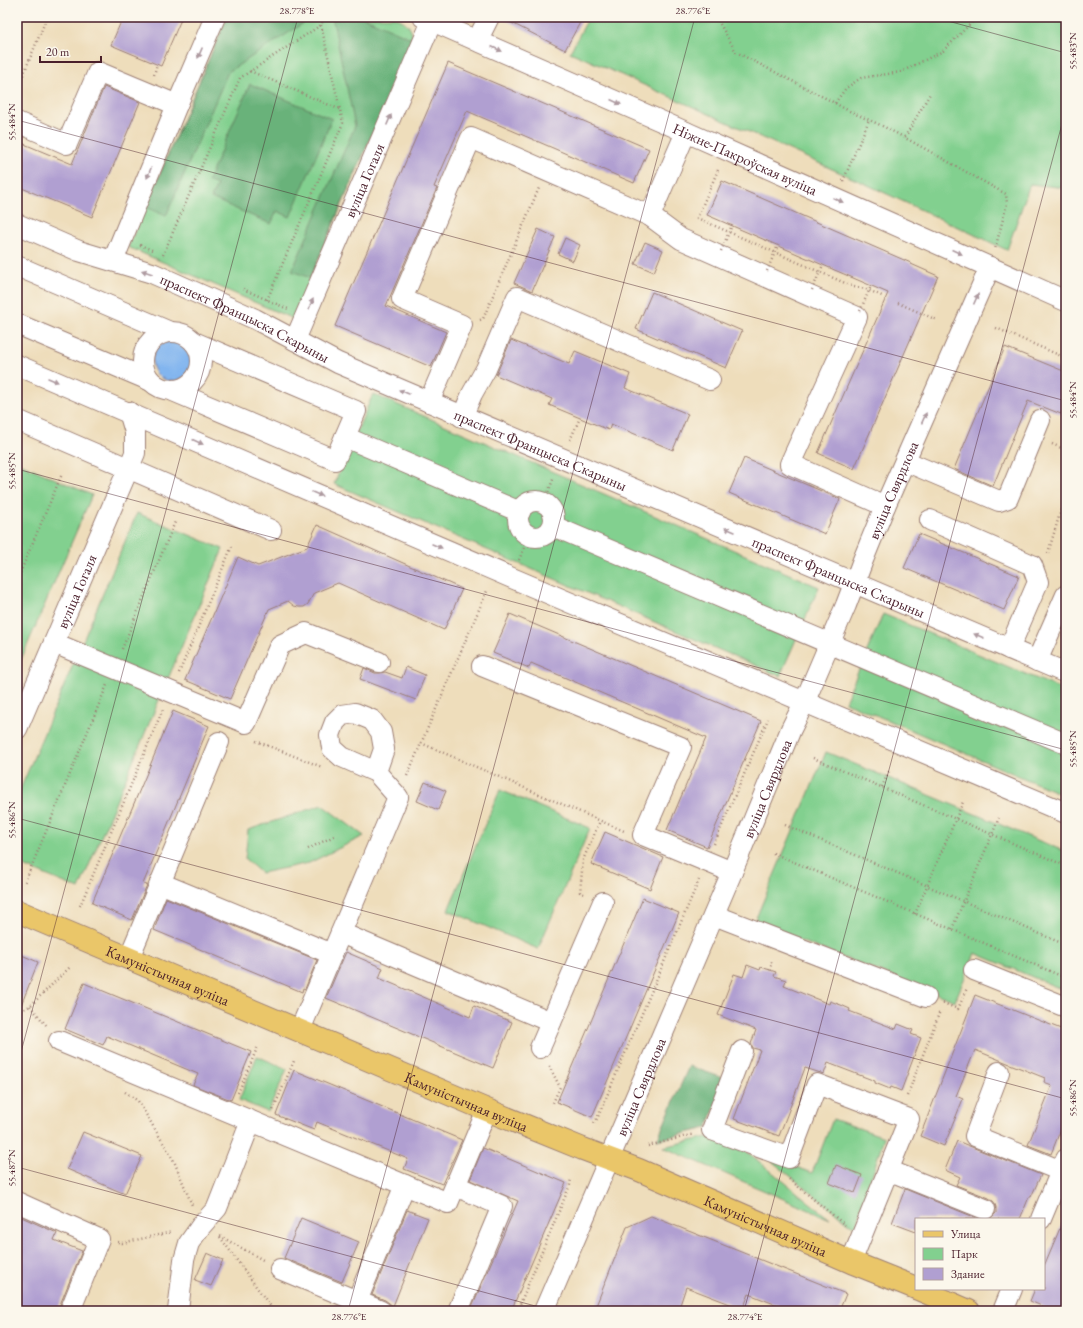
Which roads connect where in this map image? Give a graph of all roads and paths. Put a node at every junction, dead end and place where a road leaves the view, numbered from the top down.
1 (47, 17) edge
2 (215, 17) edge
3 (325, 17) edge
4 (489, 17) edge
5 (716, 17) edge
6 (977, 17) edge
7 (427, 19) edge
8 (321, 25) junction
9 (477, 41) junction
10 (250, 71) junction
11 (17, 90) edge
12 (930, 92) dead end
13 (835, 103) junction
14 (177, 105) junction
15 (341, 110) junction
16 (869, 120) junction
17 (17, 122) edge
18 (686, 132) junction
19 (905, 137) junction
20 (718, 170) dead end
21 (845, 176) dead end
22 (535, 197) dead end
23 (650, 216) junction
24 (17, 224) edge
25 (732, 226) dead end
26 (778, 246) dead end
27 (721, 251) dead end
28 (163, 255) dead end
29 (113, 261) junction
30 (823, 265) dead end
31 (17, 266) edge
32 (990, 267) junction
33 (767, 271) dead end
34 (871, 286) dead end
35 (812, 290) dead end
36 (882, 296) dead end
37 (267, 300) dead end
38 (1066, 301) edge
39 (898, 303) dead end
40 (860, 311) dead end
41 (937, 320) dead end
42 (17, 324) edge
43 (462, 325) junction
44 (996, 328) dead end
45 (170, 332) junction
46 (295, 340) junction
47 (194, 342) junction
48 (1066, 358) edge
49 (17, 365) edge
50 (149, 380) junction
51 (710, 380) dead end
52 (173, 391) junction
53 (429, 402) junction
54 (129, 412) junction
55 (462, 417) junction
56 (17, 420) edge
57 (1040, 420) dead end
58 (169, 430) junction
59 (345, 437) junction
60 (131, 461) junction
61 (905, 461) junction
62 (62, 474) dead end
63 (885, 506) junction
64 (1066, 507) edge
65 (930, 520) dead end
66 (175, 522) dead end
67 (271, 530) dead end
68 (232, 546) dead end
69 (17, 580) edge
70 (1038, 582) junction
71 (854, 583) junction
72 (487, 591) dead end
73 (1066, 595) edge
74 (54, 643) junction
75 (830, 643) junction
76 (1009, 649) junction
77 (1038, 661) junction
78 (379, 662) dead end
79 (482, 666) dead end
80 (114, 668) junction
81 (1066, 673) edge
82 (171, 692) junction
83 (804, 703) junction
84 (768, 719) dead end
85 (17, 729) edge
86 (249, 738) dead end
87 (219, 742) dead end
88 (421, 743) junction
89 (1066, 744) edge
90 (814, 758) dead end
91 (324, 768) dead end
92 (889, 771) dead end
93 (376, 772) dead end
94 (882, 788) junction
95 (398, 797) junction
96 (963, 802) dead end
97 (1066, 813) edge
98 (999, 818) dead end
99 (956, 819) junction
100 (600, 821) junction
101 (785, 825) dead end
102 (627, 832) dead end
103 (992, 834) junction
104 (336, 836) dead end
105 (308, 849) dead end
106 (773, 853) dead end
107 (707, 861) junction
108 (1066, 866) edge
109 (732, 872) junction
110 (25, 882) dead end
111 (160, 883) junction
112 (927, 886) junction
113 (963, 901) junction
114 (603, 902) joint
115 (80, 906) dead end
116 (17, 911) edge
117 (915, 914) junction
118 (714, 915) junction
119 (952, 929) junction
120 (341, 933) junction
121 (1066, 945) edge
122 (332, 954) junction
123 (129, 958) junction
124 (70, 967) dead end
125 (974, 970) joint
126 (1066, 978) edge
127 (935, 1000) junction
128 (30, 1006) junction
129 (1066, 1007) edge
130 (17, 1012) edge
131 (551, 1022) junction
132 (300, 1030) junction
133 (59, 1041) joint
134 (258, 1046) dead end
135 (540, 1048) joint
136 (742, 1051) dead end
137 (294, 1061) dead end
138 (999, 1072) dead end
139 (119, 1087) dead end
140 (552, 1105) dead end
141 (487, 1110) junction
142 (230, 1112) junction
143 (900, 1115) junction
144 (594, 1123) dead end
145 (258, 1124) junction
146 (712, 1130) junction
147 (648, 1146) dead end
148 (609, 1159) junction
149 (1064, 1168) edge
150 (888, 1170) junction
151 (784, 1175) dead end
152 (571, 1178) dead end
153 (404, 1185) junction
154 (456, 1186) junction
155 (17, 1202) edge
156 (985, 1209) dead end
157 (1041, 1218) edge
158 (201, 1226) junction
159 (220, 1236) junction
160 (861, 1238) junction
161 (99, 1239) junction
162 (851, 1262) junction
163 (280, 1269) joint
164 (915, 1288) edge
165 (919, 1290) edge
166 (1012, 1290) edge
167 (357, 1301) junction
168 (945, 1306) edge
169 (70, 1311) edge
170 (178, 1311) edge
171 (274, 1311) edge
172 (381, 1311) edge
173 (458, 1311) edge
174 (517, 1311) edge
175 (544, 1311) edge
176 (969, 1311) edge
177 (1003, 1311) edge

1 - 11 path
2 -> 14 street
3 - 8 path
4 - 9 street
5 - 13 path
6 - 13 path
7 - 9 street, Ніжне-Пакроўская вуліца
46 -> 7 street, вуліца Гогаля
8 - 10 path
8 - 15 path
9 -> 18 street, Ніжне-Пакроўская вуліца
10 - 15 path
10 - 28 path
12 - 19 path
13 - 16 path
14 - 17 street
14 -> 29 street
15 - 37 path
16 - 19 path
16 - 21 path
18 - 23 street
18 -> 32 street, Ніжне-Пакроўская вуліца
19 - 32 path
20 - 36 path
22 - 43 path
23 - 43 street
23 - 63 street
24 - 29 street, праспект Францыска Скарыны
25 - 27 path, bridge
26 - 33 path, bridge
46 -> 29 street, праспект Францыска Скарыны
30 - 35 path, bridge
31 - 45 street
32 - 38 street, Ніжне-Пакроўская вуліца
61 -> 32 street, вуліца Свярдлова
34 - 40 path, bridge
39 - 41 path
42 - 50 street
43 - 53 street
44 - 48 path
45 - 47 street
45 - 50 street
53 -> 46 street, праспект Францыска Скарыны
47 - 52 street
47 - 59 street
49 -> 54 street
50 - 52 street
51 - 55 street
52 - 59 street
53 - 55 street, праспект Францыска Скарыны
54 - 58 street
54 - 60 street, вуліца Гогаля
71 -> 55 street, праспект Францыска Скарыны
56 - 60 street
57 - 61 street
58 - 60 street, вуліца Гогаля
58 -> 83 street
59 - 75 street
60 - 67 street
60 - 74 street, вуліца Гогаля
61 - 63 street, вуліца Свярдлова
62 - 69 path
63 - 71 street, вуліца Свярдлова
64 - 70 path
65 - 70 street
66 - 80 path
68 - 82 path
70 - 76 street
71 - 75 street, вуліца Свярдлова
76 -> 71 street, праспект Францыска Скарыны
72 - 88 path
73 - 77 street
74 - 80 street
74 - 85 street, вуліца Гогаля
75 - 83 street, вуліца Свярдлова
75 - 89 street
76 - 77 street, праспект Францыска Скарыны
77 - 81 street, праспект Францыска Скарыны
78 - 82 street
79 - 107 street
80 - 82 street
80 - 110 path
82 - 115 path
83 - 97 street
83 - 109 street, вуліца Свярдлова
84 - 107 path
86 - 91 path
87 - 111 street
88 - 95 path
88 - 100 path
90 - 94 path
92 - 94 path
93 - 95 street
94 - 99 path
95 - 120 street
96 - 99 path
98 - 103 path
99 - 103 path
99 - 112 path
100 - 102 path
100 - 114 path
101 - 112 path
103 - 108 path
103 - 113 path
104 - 105 path
106 - 117 path
107 - 109 street
107 - 144 path
109 - 118 street, вуліца Свярдлова
111 - 122 street
111 - 123 street
112 - 113 path
112 - 117 path
113 - 119 path
113 - 121 path
114 - 131 street
116 - 123 main road, Камуністычная вуліца
117 - 119 path
118 - 127 street
118 - 148 street, вуліца Свярдлова
119 - 126 path
120 - 122 street
120 - 131 street
122 - 132 street
123 - 132 main road, Камуністычная вуліца
124 - 128 path
125 - 127 path
125 - 129 street
127 - 143 path
128 - 130 path
128 - 133 path
131 - 135 street
132 - 141 main road, Камуністычная вуліца
133 - 142 street
134 - 142 path
135 - 140 path
136 - 146 street
137 - 145 path
138 - 149 street
139 - 158 path
141 - 148 main road, Камуністычная вуліца
141 - 154 street
142 - 145 street
143 - 146 street
143 - 150 street
145 - 153 street
145 - 158 street
146 - 147 path
148 - 162 main road, Камуністычная вуліца
148 - 175 street, вуліца Свярдлова
149 - 157 street
150 - 156 street
150 - 160 street
151 - 160 path
152 - 174 path
153 - 154 street
153 - 167 street
154 - 173 street
155 - 161 street
158 - 159 path
158 - 161 path
158 - 170 street
159 - 163 path
159 - 171 path
160 - 162 street
161 - 169 street
162 - 164 main road, Камуністычная вуліца
163 - 167 street
165 - 168 main road, Камуністычная вуліца
166 - 177 street
167 - 172 street
168 - 176 main road, Камуністычная вуліца

